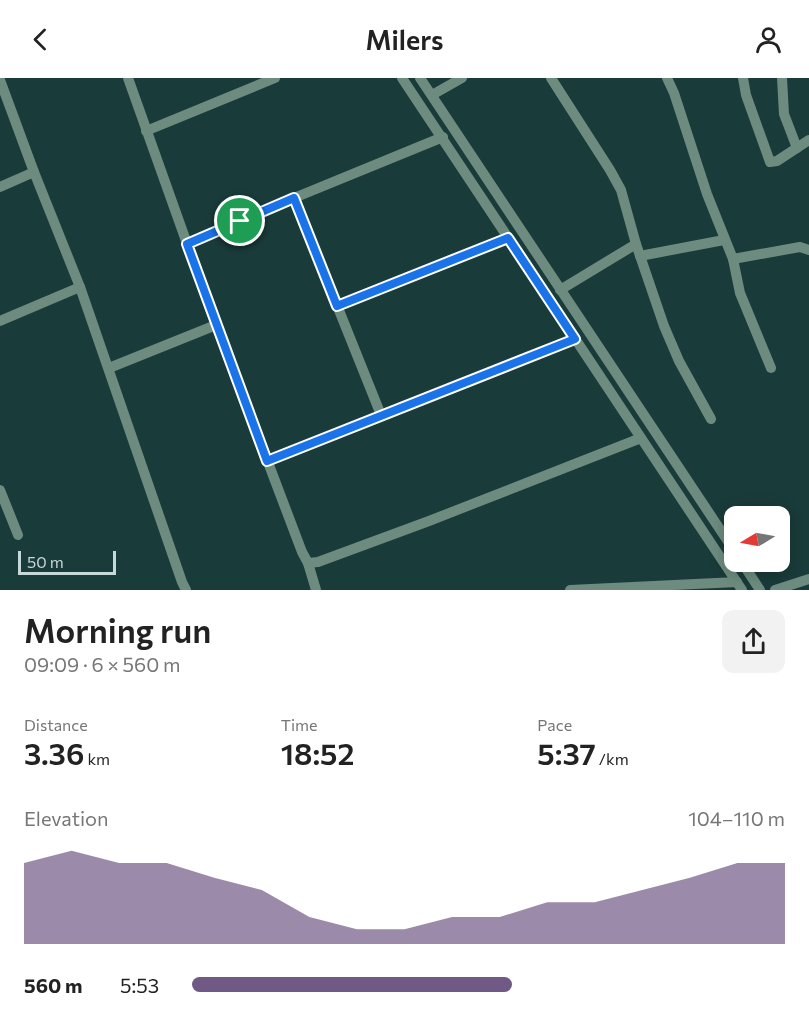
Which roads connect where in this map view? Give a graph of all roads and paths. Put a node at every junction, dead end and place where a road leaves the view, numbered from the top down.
1 (128, 78) edge
2 (275, 78) edge
3 (402, 78) edge
4 (420, 78) edge
5 (462, 78) edge
6 (551, 78) edge
7 (668, 78) edge
8 (743, 78) edge
9 (782, 78) edge
10 (0, 80) edge
11 (432, 95) junction
12 (146, 131) junction
13 (443, 137) junction
14 (809, 140) edge
15 (797, 148) junction
16 (34, 172) junction
17 (0, 187) edge
18 (294, 198) junction
19 (508, 238) junction
20 (724, 240) junction
21 (187, 244) junction
22 (636, 244) junction
23 (806, 245) edge
24 (640, 256) junction
25 (733, 259) junction
26 (80, 287) junction
27 (560, 290) junction
28 (337, 306) junction
29 (0, 321) edge
30 (216, 325) junction
31 (575, 339) junction
32 (109, 368) junction
33 (771, 368) dead end
34 (381, 415) junction
35 (711, 419) dead end
36 (641, 438) junction
37 (267, 461) junction
38 (0, 490) edge
39 (18, 535) dead end
40 (724, 536) edge
41 (308, 563) junction
42 (748, 572) edge
43 (809, 579) edge
44 (740, 586) edge
45 (186, 590) edge
46 (316, 590) edge
47 (570, 590) edge
48 (760, 590) edge
49 (775, 590) edge

1 - 12 street
2 - 12 street
3 - 13 street
4 - 11 street
5 - 11 street
6 - 22 street
7 - 20 street
8 - 15 street
9 - 15 street
10 - 16 street
11 - 27 street
12 - 21 street
13 - 18 street
13 - 19 street
14 - 15 street
16 - 17 street
16 - 26 street
18 - 21 street
18 - 28 street
19 - 28 street
19 - 31 street
20 - 24 street
20 - 25 street
21 - 30 street
22 - 24 street
22 - 27 street
23 - 25 street
24 - 35 street
25 - 33 street
26 - 29 street
26 - 32 street
27 - 40 street
28 - 34 street
30 - 32 street
30 - 37 street
31 - 34 street
31 - 36 street
32 - 45 street
34 - 37 street
36 - 41 street
36 - 44 street
37 - 41 street
38 - 39 street
41 - 46 street
42 - 48 street
43 - 49 street
44 - 47 street

